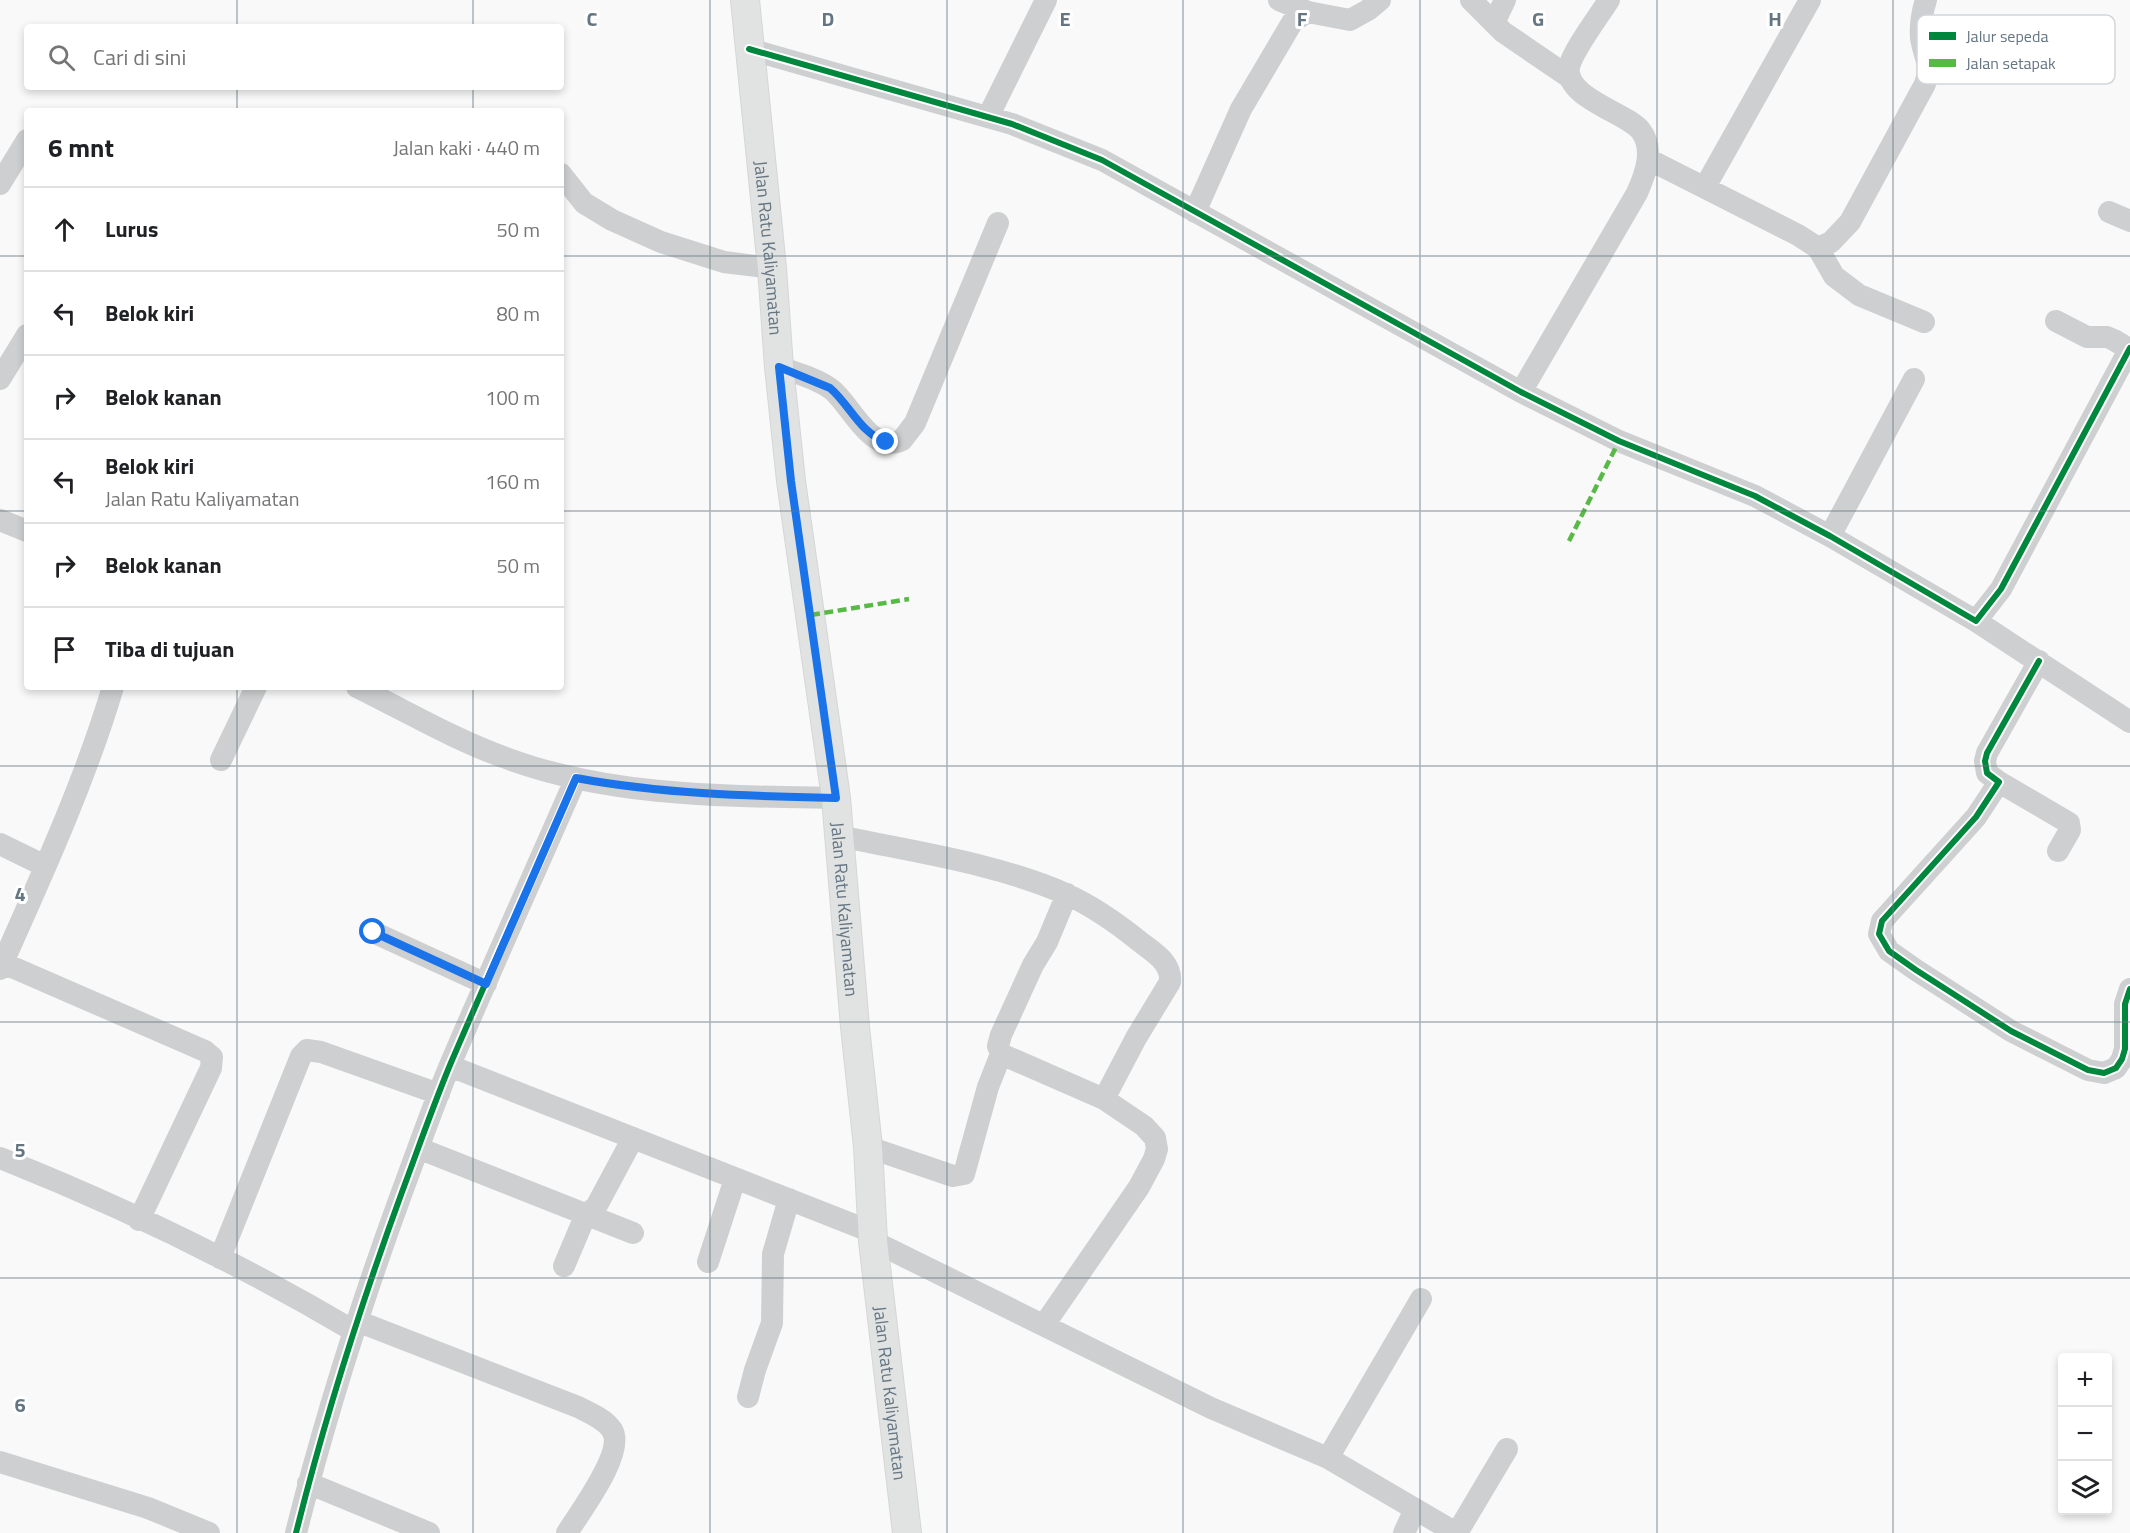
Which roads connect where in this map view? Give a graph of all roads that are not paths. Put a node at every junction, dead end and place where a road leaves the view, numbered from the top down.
1 (745, 0) edge
2 (1046, 0) edge
3 (1279, 0) edge
4 (1380, 0) edge
5 (1471, 0) edge
6 (1505, 0) edge
7 (1609, 0) edge
8 (1810, 0) edge
9 (1926, 0) edge
10 (1308, 12) junction
11 (1924, 15) edge
12 (1494, 22) junction
13 (750, 49) junction
14 (1569, 77) junction
15 (1925, 84) edge
16 (988, 117) junction
17 (24, 145) edge
18 (1648, 159) junction
19 (564, 178) edge
20 (0, 184) edge
21 (1705, 187) junction
22 (1195, 212) junction
23 (2109, 212) dead end
24 (2130, 221) edge
25 (998, 223) dead end
26 (1818, 248) junction
27 (772, 268) junction
28 (2056, 321) dead end
29 (1924, 322) dead end
30 (24, 340) edge
31 (2129, 349) edge
32 (779, 367) junction
33 (0, 379) edge
34 (1914, 379) dead end
35 (1521, 392) junction
36 (0, 520) edge
37 (24, 530) edge
38 (1830, 536) junction
39 (1976, 621) junction
40 (2039, 661) junction
41 (112, 690) edge
42 (255, 690) edge
43 (363, 690) edge
44 (2130, 722) edge
45 (221, 760) dead end
46 (576, 778) junction
47 (1999, 782) junction
48 (836, 798) junction
49 (839, 836) junction
50 (0, 844) edge
51 (2058, 851) dead end
52 (45, 866) junction
53 (1067, 894) junction
54 (373, 932) dead end
55 (2, 966) edge
56 (486, 984) junction
57 (2130, 989) edge
58 (1001, 1054) junction
59 (450, 1066) junction
60 (439, 1094) junction
61 (1104, 1099) junction
62 (633, 1138) junction
63 (868, 1147) junction
64 (418, 1148) junction
65 (0, 1158) edge
66 (735, 1179) junction
67 (789, 1199) junction
68 (586, 1214) junction
69 (139, 1220) junction
70 (633, 1233) dead end
71 (873, 1236) junction
72 (220, 1258) junction
73 (708, 1262) dead end
74 (564, 1266) dead end
75 (1421, 1299) dead end
76 (1044, 1325) junction
77 (355, 1326) junction
78 (748, 1397) dead end
79 (1508, 1449) dead end
80 (1328, 1458) junction
81 (0, 1461) edge
82 (308, 1483) junction
83 (1414, 1509) junction
84 (209, 1533) edge
85 (296, 1533) edge
86 (429, 1533) edge
87 (567, 1533) edge
88 (907, 1533) edge
89 (1404, 1533) edge
90 (1456, 1533) edge

1 - 13 main road, Jalan Ratu Kaliyamatan
2 - 16 street
3 - 10 street
4 - 10 street
5 - 12 street
6 - 12 street
7 - 14 street
8 - 21 street
9 - 11 street
10 - 22 street
12 - 14 street
13 - 16 street
13 - 27 main road, Jalan Ratu Kaliyamatan
14 - 18 street
15 - 26 street
16 - 22 street
17 - 20 street
18 - 21 street
18 - 35 street
19 - 27 street
21 - 26 street
22 - 35 street
23 - 24 street
25 - 32 street
26 - 29 street
27 - 32 main road, Jalan Ratu Kaliyamatan
28 - 31 street
30 - 33 street
31 - 39 street
32 - 48 main road, Jalan Ratu Kaliyamatan
34 - 38 street
35 - 38 street
36 - 37 street
38 - 39 street
39 - 40 street
40 - 44 street
40 - 47 street
41 - 52 street
42 - 45 street
43 - 46 street
46 - 48 street
46 - 56 street
47 - 51 street
47 - 57 street
48 - 49 main road, Jalan Ratu Kaliyamatan
49 - 53 street
49 - 63 main road, Jalan Ratu Kaliyamatan
50 - 52 street
52 - 55 street
53 - 58 street
53 - 61 street
54 - 56 street
55 - 69 street
56 - 59 street
58 - 61 street
58 - 63 street
59 - 60 street
59 - 62 street
60 - 64 street
60 - 72 street
61 - 76 street
62 - 66 street
62 - 68 street
63 - 71 main road, Jalan Ratu Kaliyamatan
64 - 68 street
64 - 77 street
65 - 69 street
66 - 67 street
66 - 73 street
67 - 71 street
67 - 78 street
68 - 70 street
68 - 74 street
69 - 72 street
71 - 76 street
71 - 88 main road, Jalan Ratu Kaliyamatan
72 - 77 street
75 - 80 street
76 - 80 street
77 - 82 street
77 - 87 street
79 - 90 street
80 - 83 street
81 - 84 street
82 - 85 street
82 - 86 street
83 - 89 street
83 - 90 street

